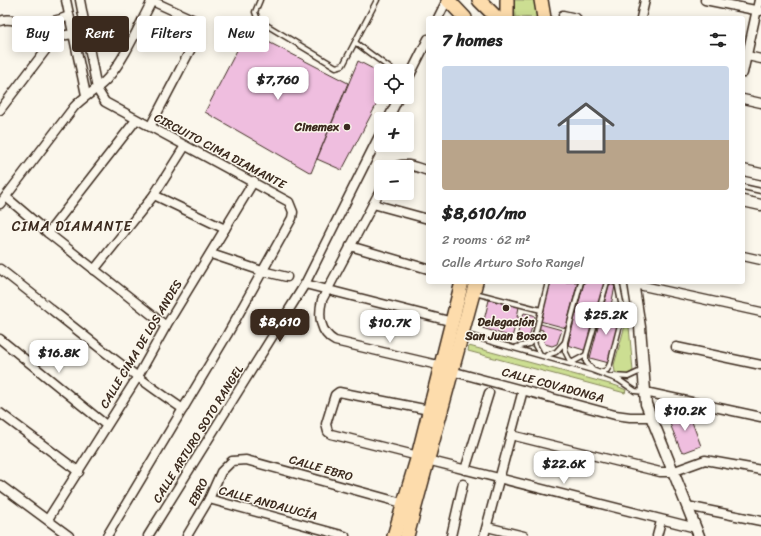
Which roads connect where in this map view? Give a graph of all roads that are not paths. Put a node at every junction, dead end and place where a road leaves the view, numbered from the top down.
1 (66, 0) edge
2 (80, 0) edge
3 (87, 0) edge
4 (260, 0) edge
5 (377, 0) edge
6 (448, 0) edge
7 (479, 0) edge
8 (507, 0) edge
9 (541, 0) edge
10 (645, 0) edge
11 (705, 0) edge
12 (759, 0) edge
13 (151, 1) edge
14 (81, 10) junction
15 (759, 11) edge
16 (563, 15) dead end
17 (69, 16) junction
18 (439, 16) edge
19 (463, 16) edge
20 (495, 16) edge
21 (507, 16) edge
22 (544, 16) edge
23 (567, 16) edge
24 (641, 16) edge
25 (64, 18) edge
26 (12, 20) edge
27 (0, 21) edge
28 (72, 27) edge
29 (356, 43) junction
30 (426, 43) edge
31 (43, 52) edge
32 (78, 52) edge
33 (745, 56) edge
34 (761, 59) edge
35 (384, 64) edge
36 (414, 67) edge
37 (97, 89) junction
38 (86, 95) junction
39 (745, 99) edge
40 (761, 103) edge
41 (0, 110) edge
42 (136, 120) junction
43 (150, 127) junction
44 (185, 146) junction
45 (374, 146) edge
46 (414, 169) edge
47 (745, 170) edge
48 (426, 171) edge
49 (761, 174) edge
50 (254, 182) junction
51 (745, 187) edge
52 (761, 191) edge
53 (154, 195) junction
54 (6, 197) junction
55 (374, 200) edge
56 (745, 201) edge
57 (0, 204) edge
58 (372, 204) junction
59 (761, 205) edge
60 (426, 218) edge
61 (225, 229) junction
62 (48, 233) junction
63 (350, 246) junction
64 (211, 254) junction
65 (745, 256) edge
66 (761, 260) edge
67 (426, 268) edge
68 (0, 269) edge
69 (94, 270) junction
70 (262, 271) junction
71 (287, 277) dead end
72 (305, 284) junction
73 (462, 284) edge
74 (548, 284) edge
75 (580, 284) edge
76 (606, 284) edge
77 (617, 284) edge
78 (634, 284) edge
79 (638, 284) edge
80 (474, 287) edge
81 (326, 289) junction
82 (541, 310) junction
83 (761, 312) edge
84 (453, 322) junction
85 (166, 326) junction
86 (462, 334) junction
87 (534, 338) junction
88 (0, 339) edge
89 (565, 342) junction
90 (676, 346) dead end
91 (515, 347) junction
92 (540, 354) junction
93 (586, 355) junction
94 (546, 356) junction
95 (572, 363) junction
96 (610, 364) junction
97 (761, 365) edge
98 (446, 368) junction
99 (592, 370) junction
100 (643, 370) junction
101 (600, 373) junction
102 (609, 376) junction
103 (137, 378) junction
104 (523, 390) junction
105 (645, 392) junction
106 (489, 394) dead end
107 (183, 409) junction
108 (429, 410) junction
109 (0, 413) edge
110 (761, 416) edge
111 (650, 417) junction
112 (106, 425) junction
113 (512, 435) junction
114 (423, 458) junction
115 (232, 461) joint
116 (465, 470) junction
117 (761, 470) edge
118 (79, 472) junction
119 (672, 472) junction
120 (499, 478) junction
121 (464, 484) dead end
122 (0, 485) edge
123 (209, 499) junction
124 (402, 503) junction
125 (687, 506) junction
126 (48, 519) junction
127 (661, 521) junction
128 (761, 521) edge
129 (486, 527) junction
130 (405, 528) edge
131 (698, 532) edge
132 (323, 533) edge
133 (69, 536) edge
134 (107, 536) edge
135 (148, 536) edge
136 (187, 536) edge
137 (345, 536) edge
138 (394, 536) edge
139 (451, 536) edge
140 (484, 536) edge
141 (524, 536) edge
142 (657, 536) edge

1 - 17 street
2 - 14 street, CIRCUITO CIMA DIAMANTE
3 - 14 street
4 - 29 lane
5 - 29 lane
6 - 18 street
6 - 19 main road
7 - 20 main road
8 - 21 main road
9 - 22 main road
10 - 24 street
11 - 15 street
12 - 15 street
13 - 37 street
13 - 43 street
14 - 37 street, CIRCUITO CIMA DIAMANTE
15 - 33 street
16 - 23 street
17 - 25 street
17 - 28 street
26 - 27 street
29 - 35 lane
30 - 36 street
31 - 41 street
32 - 38 street
33 - 34 street
37 - 38 street
37 - 42 street, CIRCUITO CIMA DIAMANTE
38 - 54 street
39 - 40 street
42 - 43 street, CIRCUITO CIMA DIAMANTE
42 - 62 street
43 - 44 street, CIRCUITO CIMA DIAMANTE
44 - 50 street, CIRCUITO CIMA DIAMANTE
44 - 53 street
45 - 72 street, CALLE ARTURO SOTO RANGEL
46 - 48 street
47 - 49 street
50 - 61 street, CALLE CIMA DE LOS ANDES
50 - 70 street, CIRCUITO CIMA DIAMANTE
51 - 52 lane
53 - 61 street
53 - 69 street
54 - 57 street
54 - 62 street
55 - 58 street
56 - 59 street
58 - 60 street
58 - 63 street
61 - 64 street, CALLE CIMA DE LOS ANDES
62 - 69 street
63 - 67 street
63 - 81 street
64 - 70 street
64 - 85 street, CALLE CIMA DE LOS ANDES
65 - 66 street
68 - 103 street
69 - 85 street
70 - 71 street
70 - 107 street, CIRCUITO CIMA DIAMANTE
72 - 81 street
72 - 135 street, CALLE ARTURO SOTO RANGEL
73 - 84 main road
74 - 82 lane
75 - 89 lane
76 - 93 lane
77 - 96 lane
78 - 100 street
79 - 83 street
80 - 82 lane
80 - 86 main road
81 - 84 street
81 - 98 street, CALLE COVADONGA
82 - 87 lane
84 - 98 main road
85 - 103 street, CALLE CIMA DE LOS ANDES
86 - 91 lane
86 - 98 main road
87 - 91 lane
87 - 92 lane
88 - 112 street
89 - 94 lane
89 - 95 lane
90 - 97 street
91 - 92 lane
92 - 94 lane
93 - 95 lane
93 - 99 lane
94 - 95 lane
95 - 99 lane
96 - 101 lane
96 - 102 lane
98 - 104 street, CALLE COVADONGA
98 - 108 main road
98 - 114 main road
99 - 101 lane
100 - 102 lane
100 - 105 street
101 - 102 lane
102 - 105 lane
103 - 107 street
103 - 112 street, CALLE CIMA DE LOS ANDES
104 - 111 street, CALLE COVADONGA
104 - 113 street
105 - 110 street
105 - 111 street
106 - 116 street
107 - 134 street, CIRCUITO CIMA DIAMANTE
108 - 114 main road
108 - 114 street
109 - 118 street
111 - 119 street
112 - 118 street, CALLE CIMA DE LOS ANDES
113 - 119 street
113 - 120 street
114 - 116 street
114 - 124 main road
114 - 130 main road
115 - 123 street, EBRO
115 - 124 street, CALLE EBRO
116 - 120 street
117 - 119 street
118 - 126 street, CALLE CIMA DE LOS ANDES
119 - 125 street
120 - 127 street
120 - 129 street
121 - 139 street
122 - 126 street
123 - 132 street, CALLE ANDALUCÍA
123 - 136 street, EBRO
124 - 130 main road
125 - 128 street
125 - 131 street
126 - 133 street
127 - 131 street
127 - 142 street
129 - 140 street
129 - 141 street
130 - 138 main road
132 - 137 street, CALLE ANDALUCÍA

